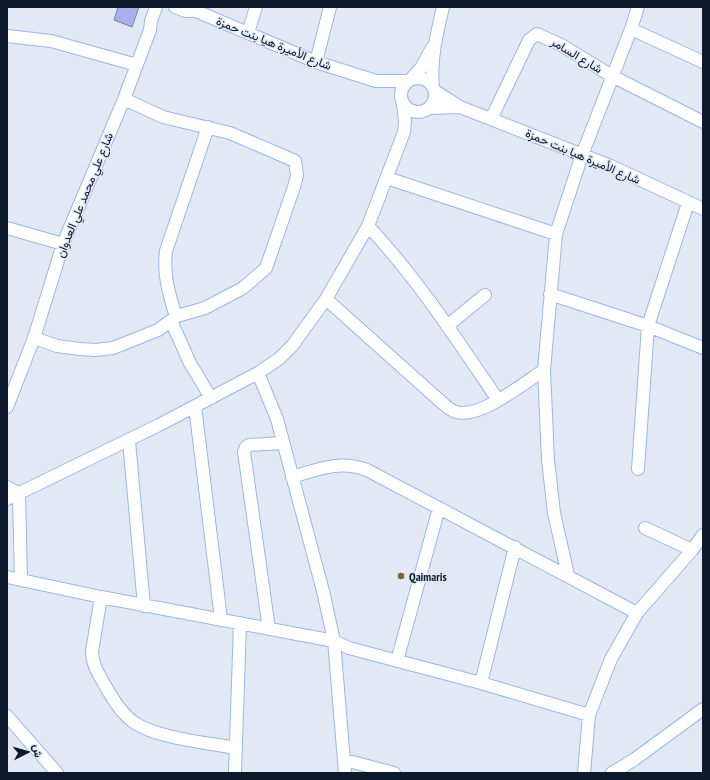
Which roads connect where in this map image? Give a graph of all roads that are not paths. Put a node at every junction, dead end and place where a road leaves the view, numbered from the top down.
1 (156, 7) edge
2 (164, 7) edge
3 (175, 7) edge
4 (256, 7) edge
5 (330, 7) edge
6 (638, 7) edge
7 (442, 8) edge
8 (194, 9) edge
9 (631, 29) junction
10 (150, 30) junction
11 (248, 32) junction
12 (7, 36) edge
13 (435, 44) junction
14 (316, 62) junction
15 (703, 62) edge
16 (136, 65) junction
17 (612, 76) junction
18 (410, 79) junction
19 (376, 81) junction
20 (434, 89) junction
21 (124, 99) junction
22 (402, 102) junction
23 (460, 107) junction
24 (425, 110) junction
25 (491, 119) junction
26 (703, 122) edge
27 (208, 128) junction
28 (404, 132) junction
29 (582, 155) junction
30 (387, 178) junction
31 (688, 202) junction
32 (703, 209) edge
33 (368, 226) junction
34 (7, 228) edge
35 (556, 234) junction
36 (63, 244) junction
37 (550, 294) junction
38 (485, 295) dead end
39 (326, 299) junction
40 (174, 319) junction
41 (447, 326) junction
42 (648, 326) junction
43 (34, 338) junction
44 (703, 348) edge
45 (544, 370) junction
46 (258, 373) junction
47 (210, 398) junction
48 (498, 400) junction
49 (8, 402) edge
50 (195, 406) junction
51 (129, 441) junction
52 (282, 443) junction
53 (638, 469) dead end
54 (292, 477) junction
55 (7, 487) edge
56 (19, 494) junction
57 (7, 499) edge
58 (439, 508) junction
59 (645, 528) dead end
60 (703, 534) edge
61 (515, 548) junction
62 (692, 550) junction
63 (568, 575) junction
64 (7, 577) edge
65 (20, 580) junction
66 (101, 597) junction
67 (144, 606) junction
68 (637, 613) junction
69 (221, 619) junction
70 (240, 623) junction
71 (269, 628) junction
72 (334, 641) junction
73 (397, 661) junction
74 (481, 683) junction
75 (703, 709) edge
76 (589, 715) junction
77 (7, 716) edge
78 (236, 748) junction
79 (345, 760) junction
80 (57, 773) edge
81 (235, 773) edge
82 (345, 773) edge
83 (394, 773) edge
84 (584, 773) edge
85 (612, 773) edge

1 - 10 street, شارع علي محمد علي العدوان
2 - 10 street, شارع علي محمد علي العدوان
3 - 8 street, شارع الأميرة هيا بنت حمزة
4 - 11 street
5 - 14 street
6 - 9 street
7 - 13 street
8 - 11 street, شارع الأميرة هيا بنت حمزة
9 - 15 street
9 - 17 street
10 - 16 street, شارع علي محمد علي العدوان
11 - 14 street, شارع الأميرة هيا بنت حمزة
12 - 16 street
13 - 18 street
13 - 20 street
14 - 19 street, شارع الأميرة هيا بنت حمزة
16 - 21 street, شارع علي محمد علي العدوان
17 - 25 street, شارع السامر
17 - 26 street, شارع السامر
17 - 29 street
18 - 19 street, شارع الأميرة هيا بنت حمزة
18 - 20 street
18 - 22 street
19 - 22 street, شارع الأميرة هيا بنت حمزة
20 - 23 street, شارع الأميرة هيا بنت حمزة
20 - 24 street
21 - 27 street
21 - 36 street, شارع علي محمد علي العدوان
22 - 24 street
22 - 28 street
23 - 24 street, شارع الأميرة هيا بنت حمزة
23 - 25 street, شارع الأميرة هيا بنت حمزة
24 - 28 street
25 - 29 street, شارع الأميرة هيا بنت حمزة
27 - 40 street
27 - 40 street
28 - 30 street
29 - 31 street, شارع الأميرة هيا بنت حمزة
29 - 35 street
30 - 33 street
30 - 35 street
31 - 32 street, شارع الأميرة هيا بنت حمزة
31 - 42 street
33 - 39 street
33 - 41 street
34 - 36 street
35 - 37 street
36 - 43 street, شارع علي محمد علي العدوان
37 - 42 street
37 - 45 street
38 - 41 street
39 - 46 street
39 - 48 street
40 - 43 street
40 - 47 street
41 - 48 street
42 - 44 street
42 - 53 street
43 - 49 street, شارع علي محمد علي العدوان
45 - 48 street
45 - 63 street
46 - 47 street
46 - 52 street
47 - 50 street
50 - 51 street
50 - 69 street
51 - 56 street
51 - 67 street
52 - 54 street
52 - 71 street
54 - 58 street
54 - 72 street
55 - 56 street
56 - 57 street
56 - 65 street
58 - 61 street
58 - 73 street
59 - 62 street
60 - 62 street
61 - 63 street
61 - 74 street
62 - 68 street
63 - 68 street
64 - 65 street
65 - 66 street
66 - 67 street
66 - 78 street
67 - 69 street
68 - 76 street
69 - 70 street
70 - 71 street
70 - 78 street
71 - 72 street
72 - 73 street
72 - 79 street
73 - 74 street
74 - 76 street
75 - 85 street
76 - 84 street
77 - 80 street
78 - 81 street
79 - 82 street
79 - 83 street

